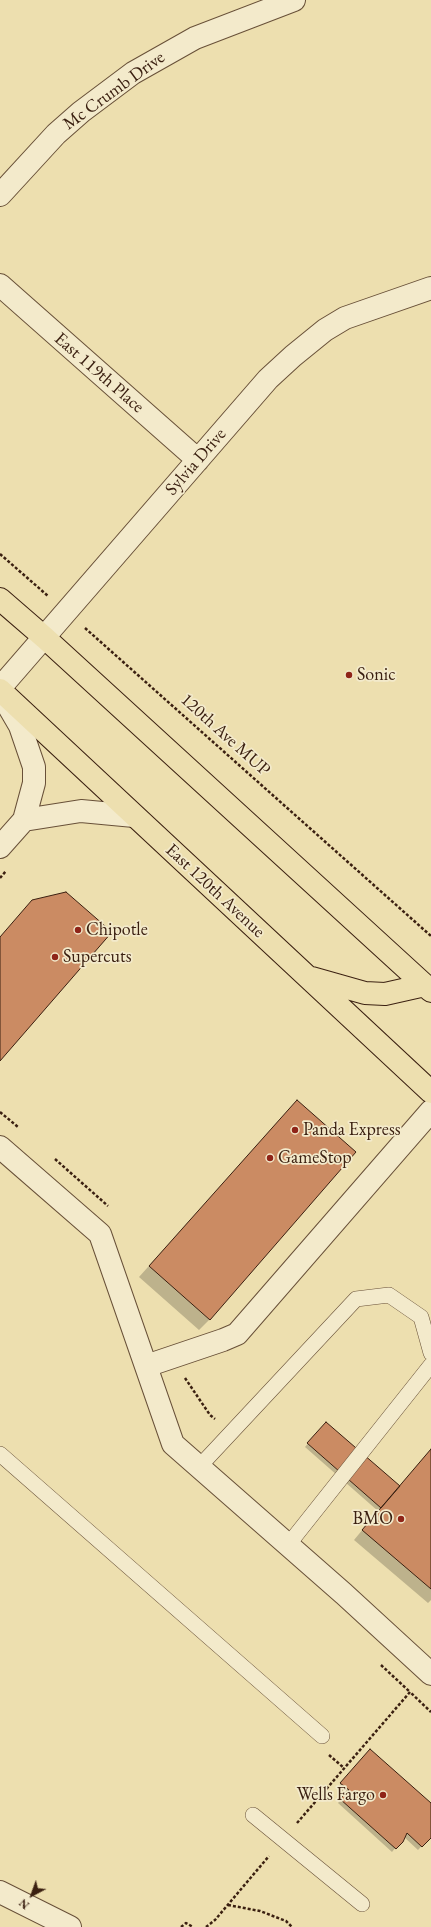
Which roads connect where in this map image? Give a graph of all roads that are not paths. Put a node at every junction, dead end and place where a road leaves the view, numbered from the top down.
1 (294, 0) edge
2 (0, 195) edge
3 (0, 285) edge
4 (431, 288) edge
5 (198, 460) junction
6 (0, 599) edge
7 (45, 638) junction
8 (0, 690) edge
9 (134, 816) junction
10 (24, 820) junction
11 (0, 847) edge
12 (307, 976) junction
13 (428, 988) edge
14 (431, 1092) edge
15 (431, 1111) edge
16 (0, 1147) edge
17 (431, 1353) edge
18 (431, 1365) edge
19 (146, 1366) junction
20 (0, 1454) edge
21 (199, 1467) junction
22 (288, 1544) junction
23 (431, 1674) edge
24 (322, 1736) dead end
25 (253, 1815) dead end
26 (0, 1892) edge
27 (362, 1904) dead end
28 (70, 1927) edge

1 - 2 street, Mc Crumb Drive
3 - 5 street, East 119th Place
4 - 5 street, Sylvia Drive
5 - 7 street, Sylvia Drive
6 - 7 main road
7 - 8 street, Sylvia Drive
7 - 13 main road
8 - 9 main road, East 120th Avenue
8 - 10 street
9 - 10 street
9 - 12 main road, East 120th Avenue
10 - 11 street
12 - 13 main road
12 - 14 main road, East 120th Avenue
15 - 19 street
16 - 19 street
17 - 21 lane
18 - 22 lane
19 - 21 street
20 - 24 lane
21 - 22 street
22 - 23 street
25 - 27 lane
26 - 28 street

